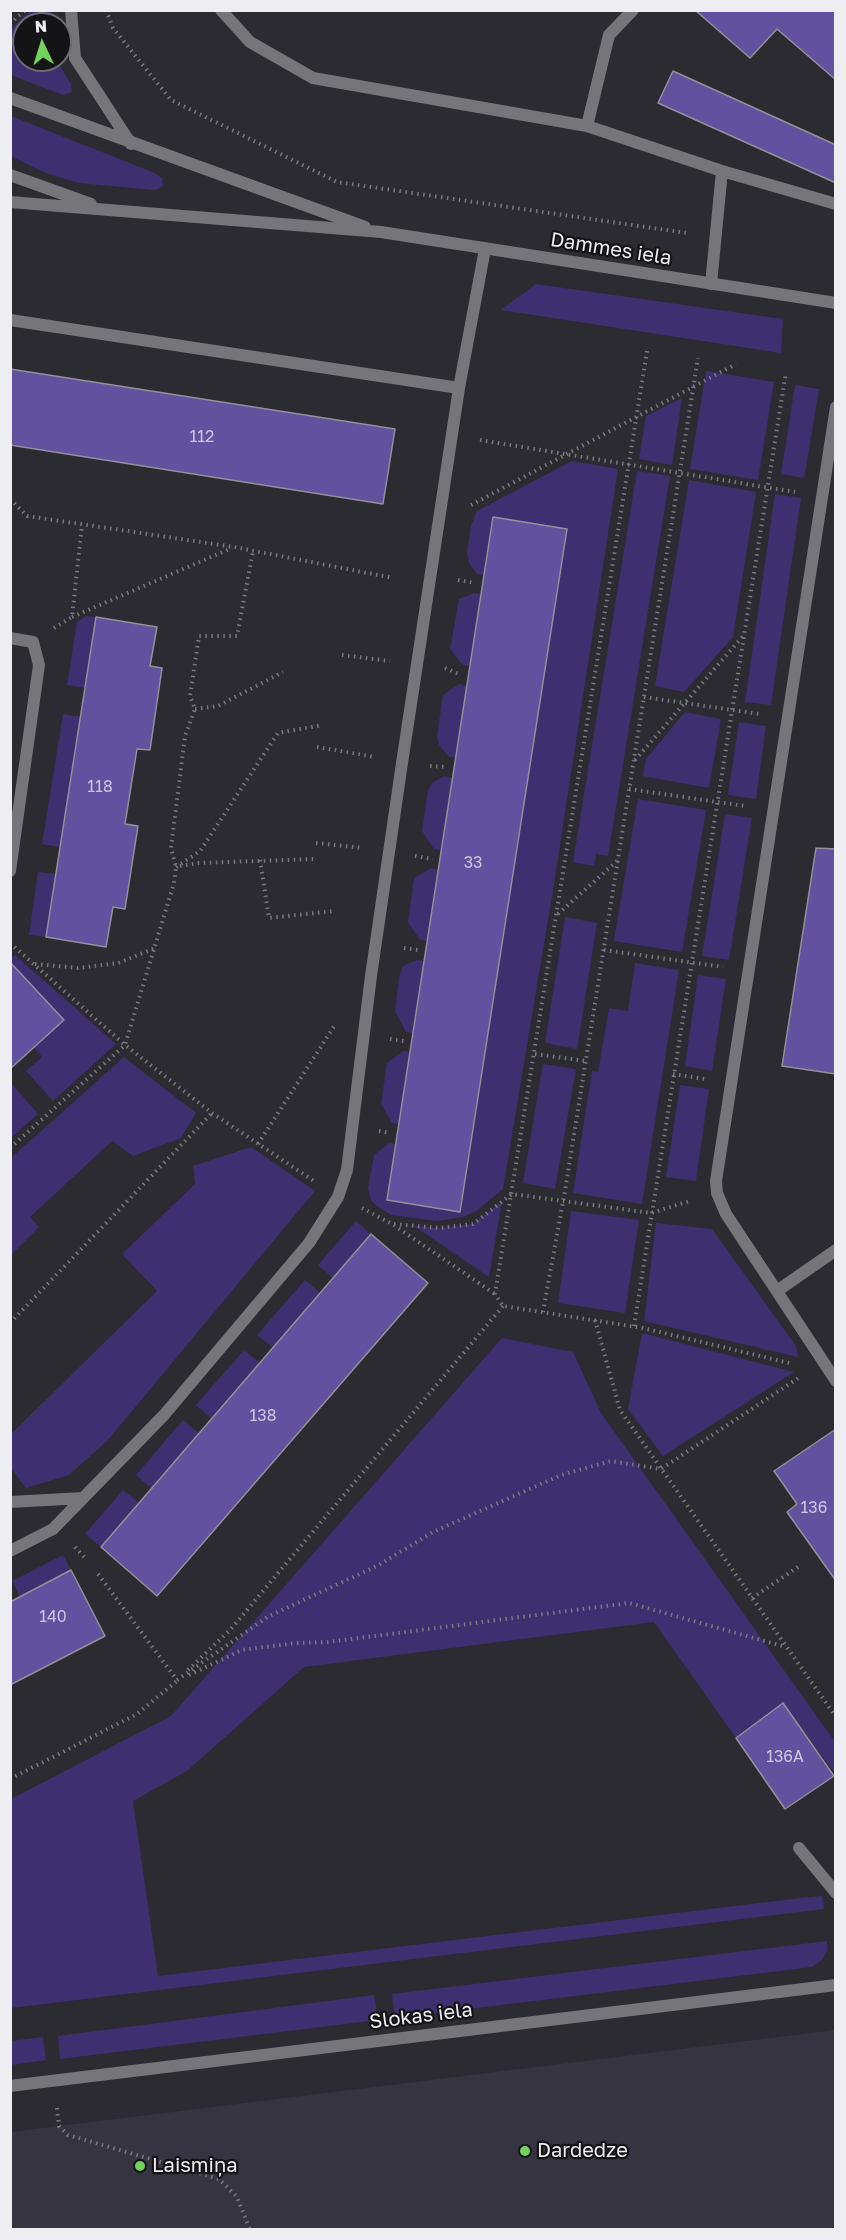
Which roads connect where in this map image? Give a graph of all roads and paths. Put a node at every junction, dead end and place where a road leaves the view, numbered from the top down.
1 (25, 10) edge
2 (71, 10) edge
3 (106, 10) edge
4 (221, 10) edge
5 (633, 10) edge
6 (10, 24) edge
7 (10, 98) edge
8 (587, 126) junction
9 (131, 144) junction
10 (722, 171) junction
11 (10, 175) edge
12 (10, 202) edge
13 (836, 204) edge
14 (106, 210) junction
15 (381, 232) junction
16 (716, 236) junction
17 (485, 249) junction
18 (711, 284) junction
19 (836, 303) edge
20 (10, 320) edge
21 (647, 351) dead end
22 (698, 358) dead end
23 (736, 364) dead end
24 (786, 372) dead end
25 (693, 387) junction
26 (459, 388) junction
27 (836, 407) edge
28 (637, 416) junction
29 (452, 436) junction
30 (832, 454) edge
31 (567, 455) junction
32 (629, 464) junction
33 (680, 473) junction
34 (768, 488) junction
35 (10, 499) edge
36 (82, 525) junction
37 (438, 541) junction
38 (234, 547) junction
39 (253, 551) junction
40 (393, 578) dead end
41 (457, 580) dead end
42 (475, 584) dead end
43 (72, 616) junction
44 (744, 634) junction
45 (10, 638) edge
46 (33, 642) junction
47 (283, 672) dead end
48 (644, 697) junction
49 (684, 703) junction
50 (195, 709) junction
51 (732, 710) junction
52 (787, 718) junction
53 (323, 725) dead end
54 (634, 761) junction
55 (629, 789) junction
56 (717, 802) junction
57 (773, 810) junction
58 (316, 859) dead end
59 (260, 860) junction
60 (619, 860) junction
61 (177, 867) junction
62 (10, 871) edge
63 (334, 910) dead end
64 (558, 914) junction
65 (10, 944) edge
66 (156, 947) junction
67 (400, 948) dead end
68 (418, 950) dead end
69 (604, 950) junction
70 (691, 962) junction
71 (35, 964) junction
72 (747, 971) junction
73 (336, 1024) dead end
74 (385, 1038) dead end
75 (404, 1041) dead end
76 (125, 1045) junction
77 (535, 1054) junction
78 (586, 1061) junction
79 (212, 1113) junction
80 (258, 1144) junction
81 (10, 1148) edge
82 (717, 1192) junction
83 (512, 1194) junction
84 (338, 1197) junction
85 (564, 1200) junction
86 (651, 1213) junction
87 (392, 1224) junction
88 (836, 1250) edge
89 (777, 1291) junction
90 (495, 1294) junction
91 (503, 1306) junction
92 (543, 1312) junction
93 (595, 1320) junction
94 (10, 1323) edge
95 (634, 1326) junction
96 (823, 1362) junction
97 (836, 1381) edge
98 (661, 1469) junction
99 (83, 1498) junction
100 (10, 1502) edge
101 (10, 1551) edge
102 (801, 1565) dead end
103 (98, 1574) dead end
104 (752, 1598) junction
105 (786, 1647) junction
106 (177, 1680) junction
107 (836, 1717) edge
108 (10, 1779) edge
109 (799, 1848) dead end
110 (836, 1893) edge
111 (836, 1985) edge
112 (10, 2086) edge
113 (59, 2126) dead end
114 (250, 2229) edge

1 - 6 path
2 - 9 street
3 - 16 path
4 - 8 street
5 - 8 street
7 - 9 street, Dammes iela
8 - 10 street
9 - 15 street, Dammes iela
10 - 13 street
10 - 16 street
11 - 14 street, Dammes iela
12 - 14 street, Dammes iela
14 - 15 street, Dammes iela
15 - 17 street, Dammes iela
16 - 18 street
17 - 18 street, Dammes iela
17 - 26 street
18 - 19 street, Dammes iela
20 - 26 street
21 - 28 path
22 - 25 path
23 - 25 path
24 - 34 path
25 - 28 path
25 - 33 path
26 - 29 street
27 - 30 street
28 - 31 path
28 - 32 path
29 - 31 path
29 - 37 street
30 - 52 street
31 - 32 path
31 - 37 path
32 - 33 path
32 - 64 path
33 - 34 path
33 - 48 path
34 - 44 path
35 - 36 path
36 - 38 path
36 - 43 path
37 - 84 street
38 - 39 path
38 - 43 path
39 - 40 path
39 - 50 path
41 - 42 path
43 - 46 path
44 - 49 path
44 - 51 path
45 - 46 street
46 - 62 street
47 - 50 path
48 - 49 path
48 - 54 path
49 - 51 path
49 - 54 path
50 - 61 path
51 - 52 path
51 - 56 path
52 - 57 street
53 - 61 path
54 - 55 path
55 - 56 path
55 - 60 path
56 - 57 path
56 - 70 path
57 - 72 street
58 - 59 path
59 - 61 path
59 - 63 path
60 - 64 path
60 - 69 path
61 - 66 path
64 - 77 path
65 - 71 path
66 - 71 path
66 - 76 path
67 - 68 path
69 - 70 path
69 - 78 path
70 - 72 path
70 - 86 path
71 - 76 path
72 - 82 street
73 - 80 path
74 - 75 path
76 - 79 path
76 - 81 path
77 - 78 path
77 - 83 path
78 - 85 path
79 - 80 path
79 - 94 path
80 - 84 path
82 - 86 path
82 - 89 street
83 - 85 path
83 - 87 path
83 - 90 path
84 - 87 path
84 - 99 street
85 - 86 path
85 - 92 path
86 - 95 path
87 - 90 path
88 - 89 street
89 - 96 street
90 - 91 path
91 - 92 path
91 - 106 path
92 - 93 path
93 - 95 path
93 - 98 path
95 - 96 path
96 - 97 street
96 - 98 path
98 - 104 path
98 - 106 path
99 - 100 street
99 - 101 street
102 - 104 path
103 - 106 path
104 - 105 path
105 - 106 path
105 - 107 path
106 - 108 path
109 - 110 street
111 - 112 street, Slokas iela
113 - 114 path

